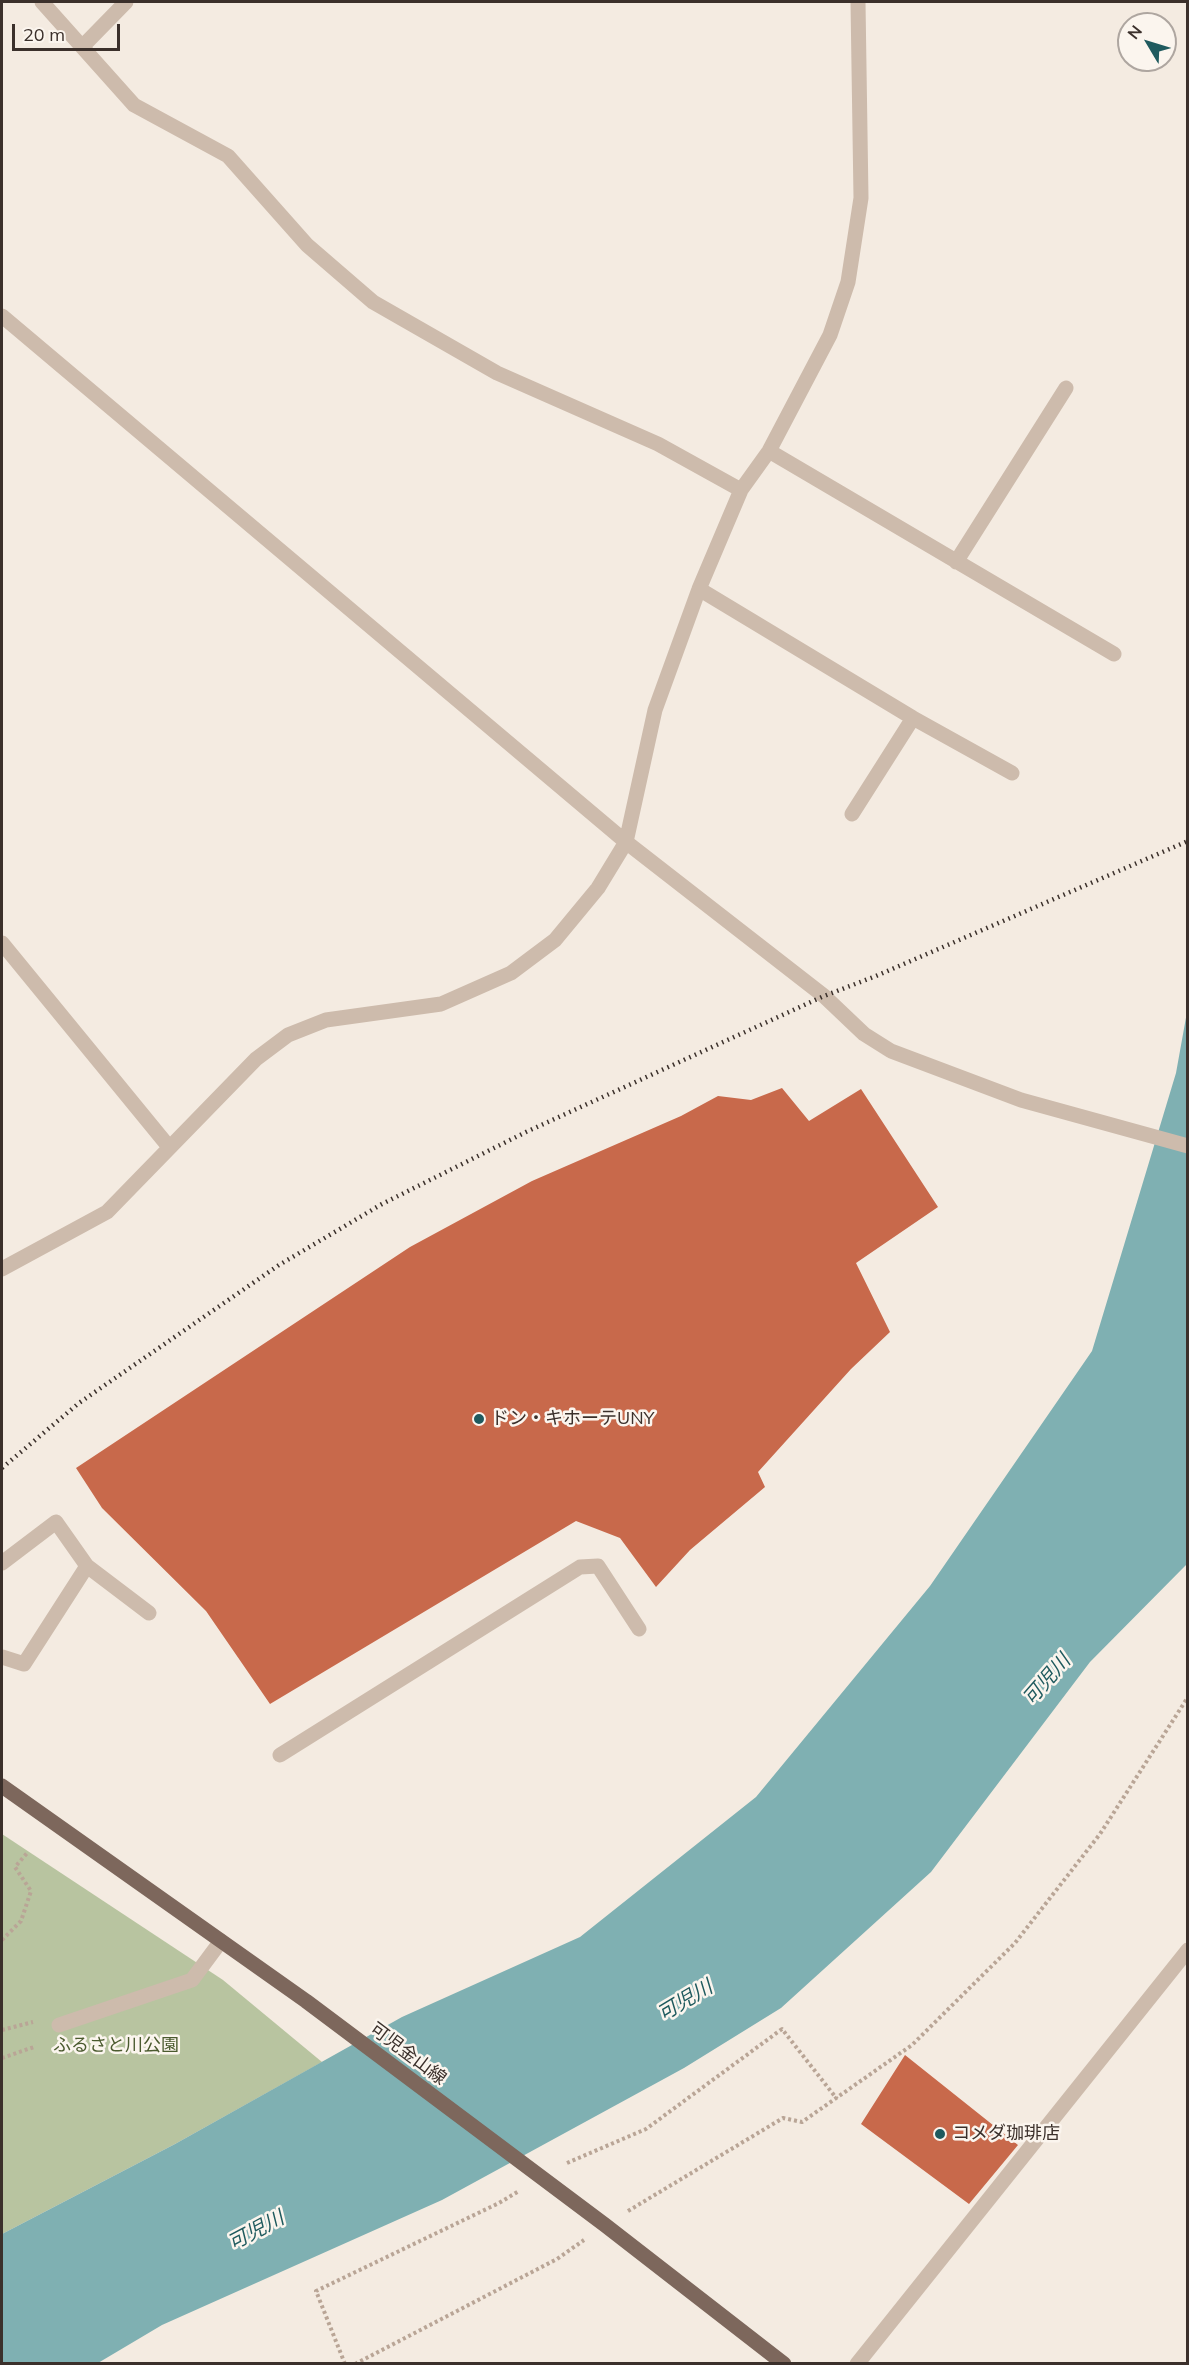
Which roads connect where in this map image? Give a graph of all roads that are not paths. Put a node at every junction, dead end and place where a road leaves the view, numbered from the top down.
1 (42, 2) edge
2 (126, 2) edge
3 (858, 2) edge
4 (82, 47) junction
5 (2, 316) edge
6 (1066, 388) dead end
7 (769, 451) junction
8 (741, 490) junction
9 (956, 562) junction
10 (699, 589) junction
11 (1114, 654) dead end
12 (913, 718) junction
13 (1012, 773) dead end
14 (852, 814) dead end
15 (626, 842) junction
16 (2, 943) edge
17 (1188, 1146) edge
18 (169, 1147) junction
19 (2, 1269) edge
20 (2, 1563) edge
21 (87, 1566) junction
22 (149, 1613) dead end
23 (639, 1629) dead end
24 (2, 1657) edge
25 (280, 1755) dead end
26 (2, 1786) edge
27 (221, 1941) junction
28 (1188, 1950) edge
29 (58, 2025) dead end
30 (784, 2364) edge
31 (856, 2364) edge

1 - 4 street
2 - 4 street
3 - 7 street
4 - 8 street
5 - 15 street
6 - 9 street
7 - 8 street
7 - 9 street
8 - 10 street
9 - 11 street
10 - 12 street
10 - 15 street
12 - 13 street
12 - 14 street
15 - 17 street
15 - 18 street
16 - 18 street
18 - 19 street
20 - 21 street
21 - 22 street
21 - 24 street
23 - 25 street
26 - 27 main road, 可児金山線
27 - 29 street
27 - 30 main road, 可児金山線
28 - 31 street

